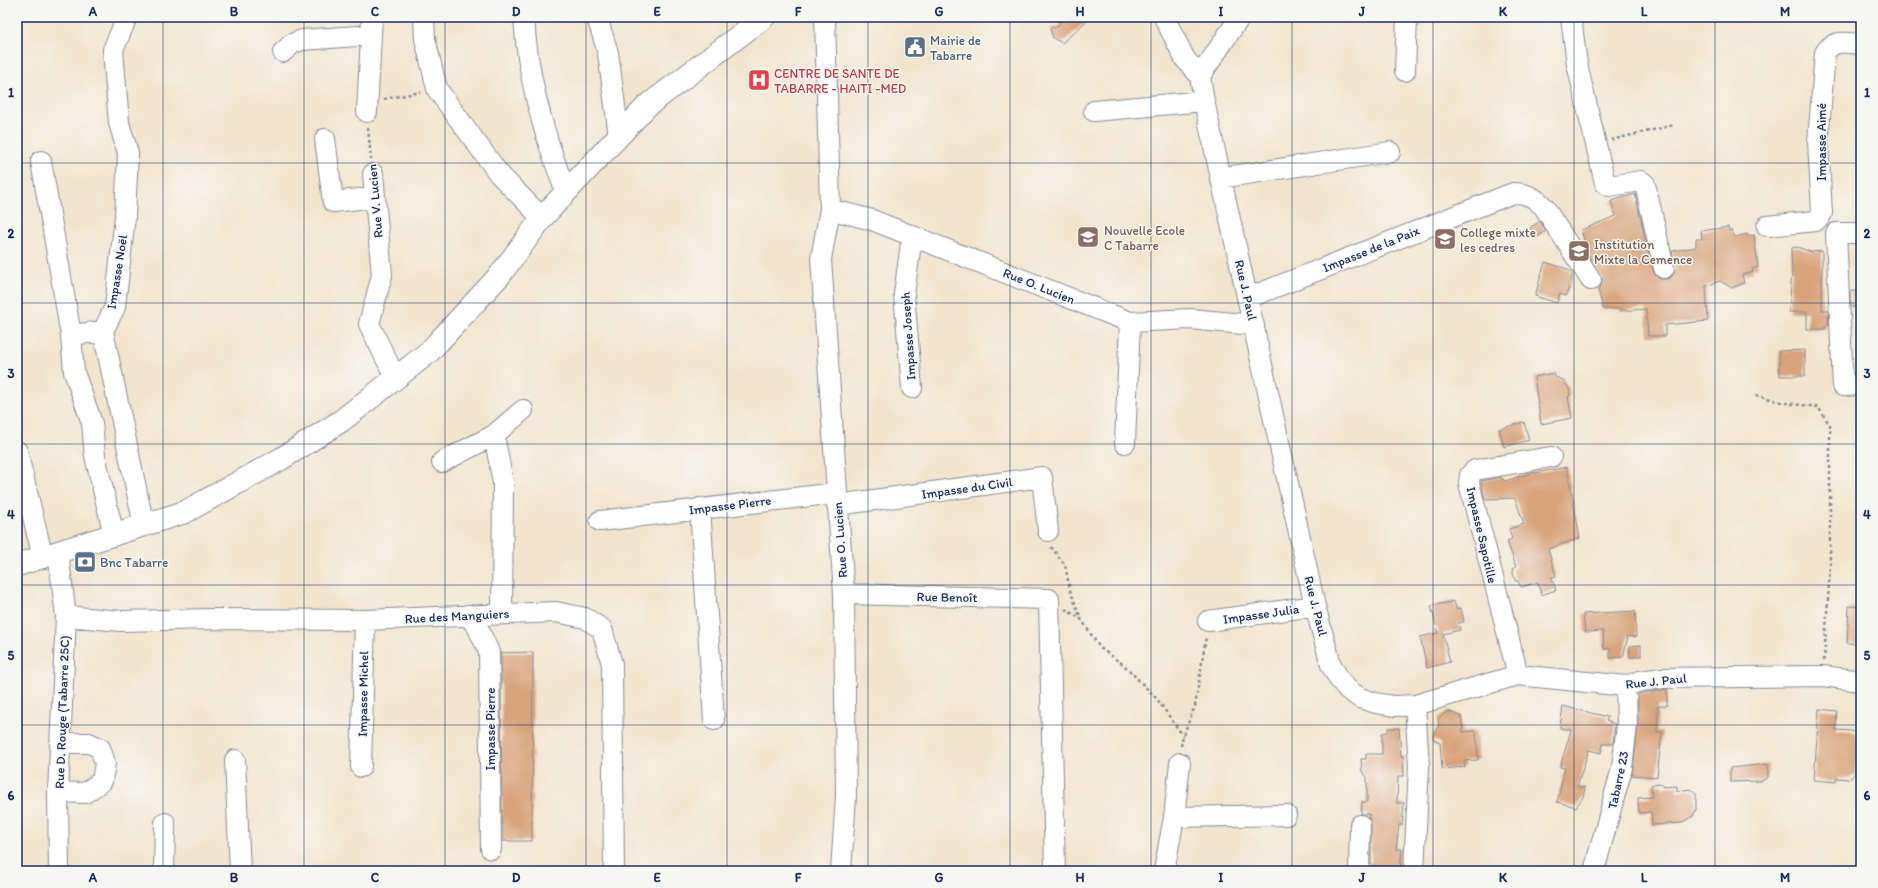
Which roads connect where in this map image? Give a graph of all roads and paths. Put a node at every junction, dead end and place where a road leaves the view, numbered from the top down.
1 (126, 17) edge
2 (424, 17) edge
3 (524, 17) edge
4 (597, 17) edge
5 (825, 17) edge
6 (1164, 17) edge
7 (1240, 17) edge
8 (1407, 17) edge
9 (1571, 17) edge
10 (753, 21) edge
11 (371, 26) edge
12 (1861, 44) edge
13 (283, 52) dead end
14 (1405, 71) dead end
15 (1200, 76) junction
16 (437, 89) junction
17 (1204, 101) junction
18 (367, 107) junction
19 (1094, 111) dead end
20 (1674, 125) dead end
21 (619, 136) junction
22 (325, 139) dead end
23 (1595, 144) junction
24 (1390, 152) dead end
25 (41, 161) dead end
26 (373, 174) joint
27 (1220, 178) junction
28 (566, 192) junction
29 (375, 198) junction
30 (830, 209) junction
31 (542, 218) junction
32 (1767, 226) dead end
33 (1861, 233) edge
34 (912, 236) junction
35 (1664, 268) dead end
36 (1591, 280) dead end
37 (1248, 298) junction
38 (1130, 322) junction
39 (1254, 325) junction
40 (103, 331) junction
41 (71, 335) junction
42 (395, 377) junction
43 (1861, 386) edge
44 (912, 388) dead end
45 (1756, 394) dead end
46 (523, 410) dead end
47 (494, 435) junction
48 (1125, 443) dead end
49 (17, 451) edge
50 (1551, 457) dead end
51 (442, 462) dead end
52 (837, 499) junction
53 (700, 508) junction
54 (600, 521) dead end
55 (144, 526) junction
56 (1048, 532) joint
57 (114, 535) junction
58 (50, 556) junction
59 (17, 565) edge
60 (844, 594) junction
61 (1049, 599) junction
62 (1315, 606) junction
63 (502, 614) junction
64 (468, 615) junction
65 (66, 616) junction
66 (1081, 619) junction
67 (364, 620) junction
68 (1208, 622) joint
69 (1518, 675) junction
70 (1823, 676) junction
71 (1861, 681) edge
72 (1626, 686) junction
73 (1415, 704) junction
74 (714, 720) dead end
75 (1183, 736) junction
76 (60, 744) junction
77 (235, 760) dead end
78 (1180, 763) joint
79 (361, 767) dead end
80 (58, 792) junction
81 (1286, 815) dead end
82 (1174, 817) junction
83 (165, 823) dead end
84 (1360, 825) dead end
85 (491, 849) dead end
86 (59, 871) edge
87 (164, 871) edge
88 (240, 871) edge
89 (614, 871) edge
90 (841, 871) edge
91 (1055, 871) edge
92 (1164, 871) edge
93 (1359, 871) edge
94 (1414, 871) edge
95 (1594, 871) edge

1 - 40 street, Impasse Noël
2 - 16 street
3 - 28 street
4 - 21 street
5 - 30 street, Rue O. Lucien
6 - 15 street
7 - 15 street
8 - 14 street
9 - 23 street
10 - 21 main road
11 - 13 street
11 - 18 street
12 - 32 street, Impasse Aimé
15 - 17 street, Rue J. Paul
16 - 18 path
16 - 31 street
17 - 19 street
17 - 27 street, Rue J. Paul
18 - 26 path, Rue V. Lucien
20 - 23 path
21 - 28 main road
22 - 29 street
23 - 35 street
24 - 27 street
25 - 41 street
26 - 29 street, Rue V. Lucien
27 - 37 street, Rue J. Paul
28 - 31 main road
29 - 42 street, Rue V. Lucien
30 - 34 street, Rue O. Lucien
30 - 52 street, Rue O. Lucien
31 - 42 main road
33 - 43 street
34 - 38 street, Rue O. Lucien
34 - 44 street, Impasse Joseph
36 - 37 street, Impasse de la Paix
37 - 39 street, Rue J. Paul
38 - 39 street, Rue O. Lucien
38 - 48 street
39 - 62 street, Rue J. Paul
40 - 41 street
40 - 55 street
41 - 57 street
42 - 55 main road
45 - 70 path
46 - 47 street
47 - 51 street
47 - 63 street
49 - 58 street, Rue D. Rouge (Tabarre 25C)
50 - 69 street, Impasse Sapotille
52 - 53 street, Impasse Pierre
52 - 56 street, Impasse du Civil
52 - 60 street, Rue O. Lucien
53 - 54 street, Impasse Pierre
53 - 74 street
55 - 57 main road
56 - 66 path
57 - 58 main road
58 - 59 main road
58 - 65 street, Rue D. Rouge (Tabarre 25C)
60 - 61 street, Rue Benoît
60 - 90 street, Rue O. Lucien
61 - 66 path
61 - 91 street
62 - 68 street, Impasse Julia
62 - 73 street, Rue J. Paul
63 - 64 street, Rue des Manguiers
63 - 89 street, Rue des Manguiers
64 - 67 street, Rue des Manguiers
64 - 85 street, Impasse Pierre
65 - 67 street, Rue des Manguiers
65 - 76 street, Rue D. Rouge (Tabarre 25C)
66 - 75 path
67 - 79 street, Impasse Michel
68 - 75 path
69 - 72 street, Rue J. Paul
69 - 73 street, Rue J. Paul
70 - 71 street, Rue J. Paul
70 - 72 street, Rue J. Paul
72 - 95 street, Tabarre 23
73 - 94 street
75 - 78 path
76 - 80 street, Rue D. Rouge (Tabarre 25C)
76 - 80 street
77 - 88 street
78 - 82 street
80 - 86 street, Rue D. Rouge (Tabarre 25C)
81 - 82 street
82 - 92 street
83 - 87 street
84 - 93 street

